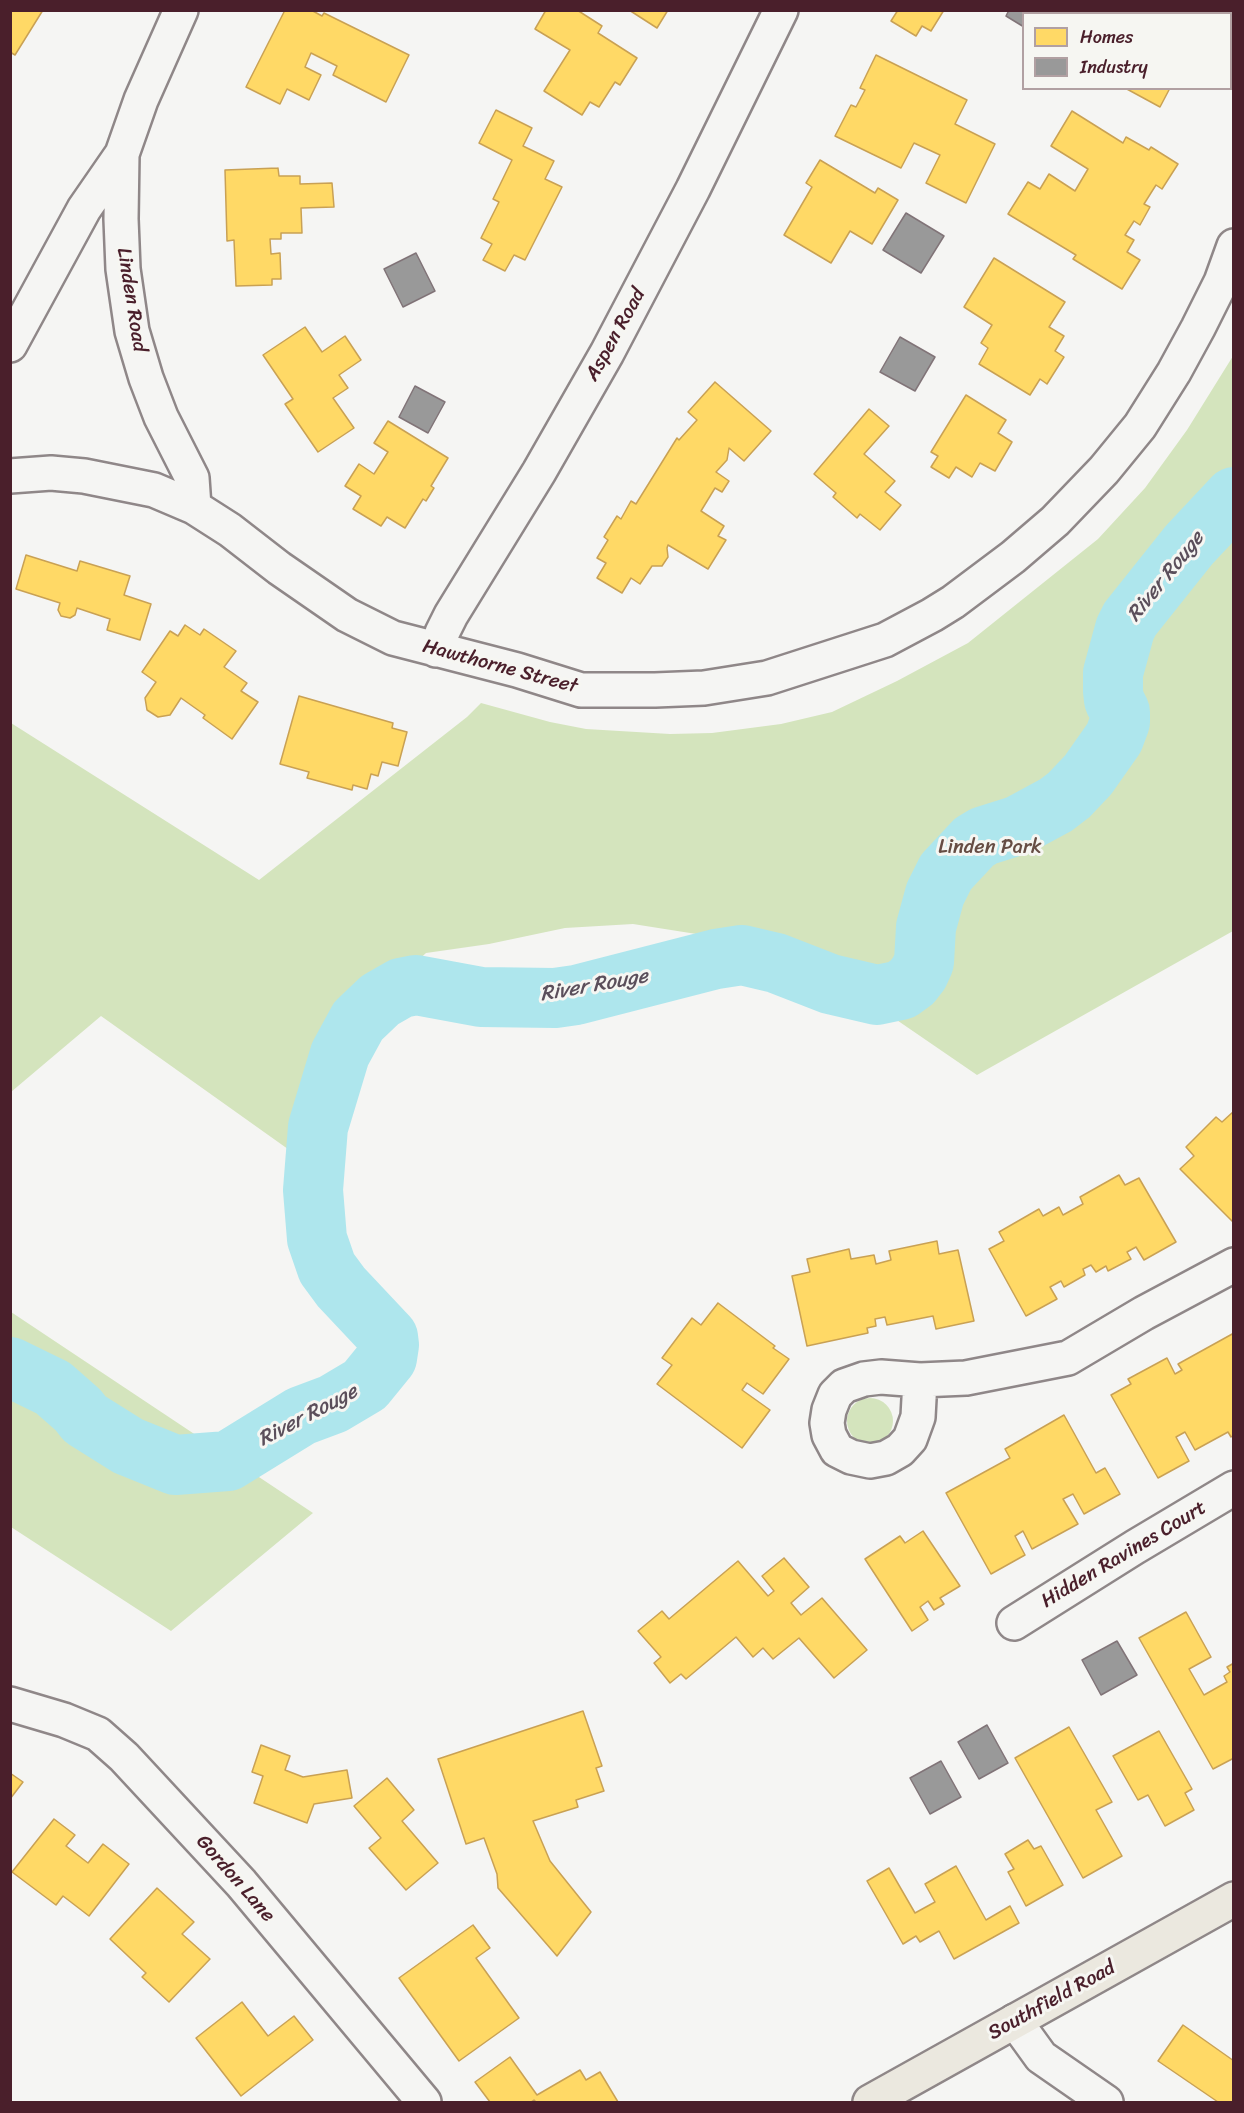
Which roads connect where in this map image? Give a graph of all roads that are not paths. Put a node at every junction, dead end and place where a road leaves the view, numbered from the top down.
1 (181, 10) edge
2 (781, 10) edge
3 (122, 154) junction
4 (1233, 246) edge
5 (10, 345) edge
6 (10, 476) edge
7 (194, 507) junction
8 (436, 650) junction
9 (1233, 1265) edge
10 (920, 1380) dead end
11 (1233, 1488) edge
12 (1014, 1623) dead end
13 (10, 1704) edge
14 (1233, 1899) edge
15 (1015, 2021) junction
16 (424, 2103) edge
17 (870, 2103) edge
18 (1106, 2103) edge

1 - 3 street, Linden Road
2 - 8 street, Aspen Road
3 - 5 street, Linden Road
3 - 7 street, Linden Road
4 - 8 street, Hawthorne Street
6 - 7 street, Hawthorne Street
7 - 8 street, Hawthorne Street
9 - 10 street
11 - 12 street, Hidden Ravines Court
13 - 16 street, Gordon Lane
14 - 15 main road, Southfield Road
15 - 17 main road, Southfield Road
15 - 18 street

